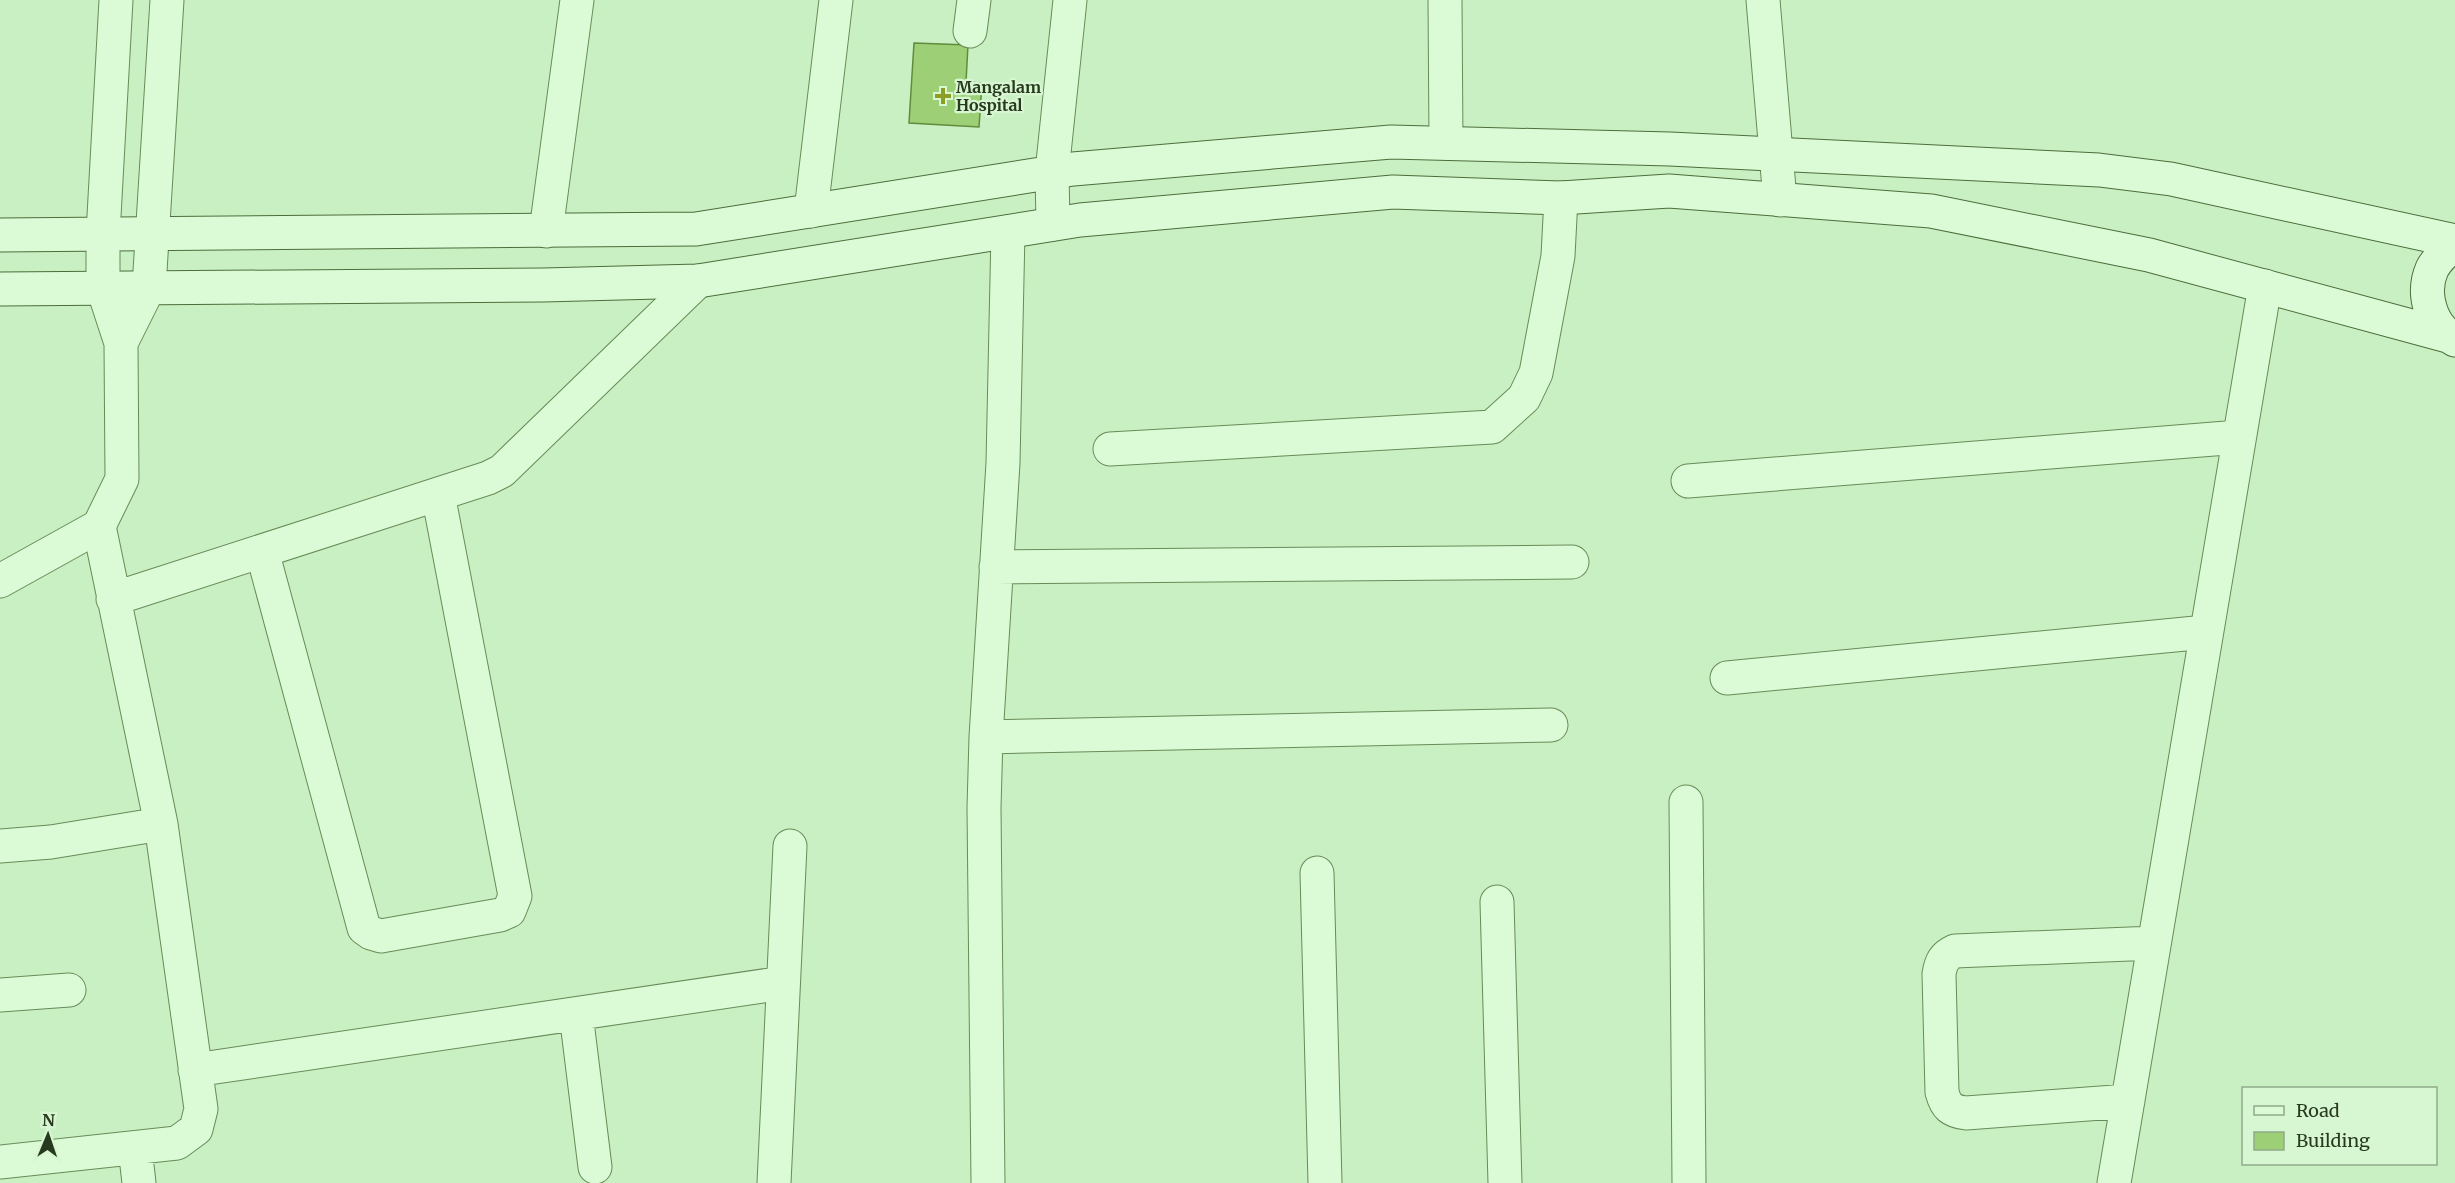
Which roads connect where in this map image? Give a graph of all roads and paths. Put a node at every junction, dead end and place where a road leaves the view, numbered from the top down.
1 (116, 0) edge
2 (167, 0) edge
3 (577, 0) edge
4 (837, 0) edge
5 (1070, 0) edge
6 (1445, 0) edge
7 (1763, 0) edge
8 (1446, 143) junction
9 (1775, 154) junction
10 (1052, 172) junction
11 (1561, 198) junction
12 (1780, 200) junction
13 (811, 211) junction
14 (1053, 224) junction
15 (546, 231) junction
16 (1008, 232) junction
17 (151, 233) junction
18 (103, 234) junction
19 (0, 235) edge
20 (2455, 243) edge
21 (698, 281) junction
22 (2265, 286) junction
23 (103, 288) junction
24 (149, 288) junction
25 (0, 289) edge
26 (2452, 338) edge
27 (120, 343) junction
28 (2239, 437) junction
29 (1110, 449) dead end
30 (1688, 481) dead end
31 (438, 494) junction
32 (99, 526) junction
33 (262, 551) junction
34 (1572, 562) dead end
35 (996, 567) junction
36 (0, 581) edge
37 (114, 599) junction
38 (2206, 632) junction
39 (1727, 678) dead end
40 (1551, 725) dead end
41 (986, 737) junction
42 (1686, 802) dead end
43 (160, 824) junction
44 (0, 846) edge
45 (790, 846) dead end
46 (1317, 873) dead end
47 (1497, 902) dead end
48 (2154, 943) junction
49 (783, 983) junction
50 (69, 990) dead end
51 (0, 995) edge
52 (576, 1014) junction
53 (195, 1070) junction
54 (2127, 1101) junction
55 (135, 1148) junction
56 (0, 1162) edge
57 (595, 1167) dead end
58 (139, 1183) edge
59 (774, 1183) edge
60 (988, 1183) edge
61 (1325, 1183) edge
62 (1505, 1183) edge
63 (1689, 1183) edge
64 (2114, 1183) edge

1 - 18 street
2 - 17 street
3 - 15 street
4 - 13 street
5 - 10 street
6 - 8 street
7 - 9 street
8 - 9 street
8 - 10 street
9 - 12 street
9 - 20 street
10 - 13 street
10 - 14 street
11 - 12 street
11 - 14 street
11 - 29 street
12 - 22 street
13 - 15 street
14 - 16 street
15 - 17 street
16 - 21 street
16 - 35 street
17 - 18 street
17 - 24 street
18 - 19 street
18 - 23 street
20 - 26 street
21 - 24 street
21 - 31 street
22 - 26 street
22 - 28 street
23 - 24 street
23 - 25 street
23 - 27 street
24 - 27 street
27 - 32 street
28 - 30 street
28 - 38 street
31 - 33 street
31 - 33 street
32 - 36 street
32 - 37 street
33 - 37 street
34 - 35 street
35 - 41 street
37 - 43 street
38 - 39 street
38 - 48 street
40 - 41 street
41 - 60 street
42 - 63 street
43 - 44 street
43 - 53 street
45 - 49 street
46 - 61 street
47 - 62 street
48 - 54 street
48 - 54 street
49 - 52 street
49 - 59 street
50 - 51 street
52 - 53 street
52 - 57 street
53 - 55 street
54 - 64 street
55 - 56 street
55 - 58 street

